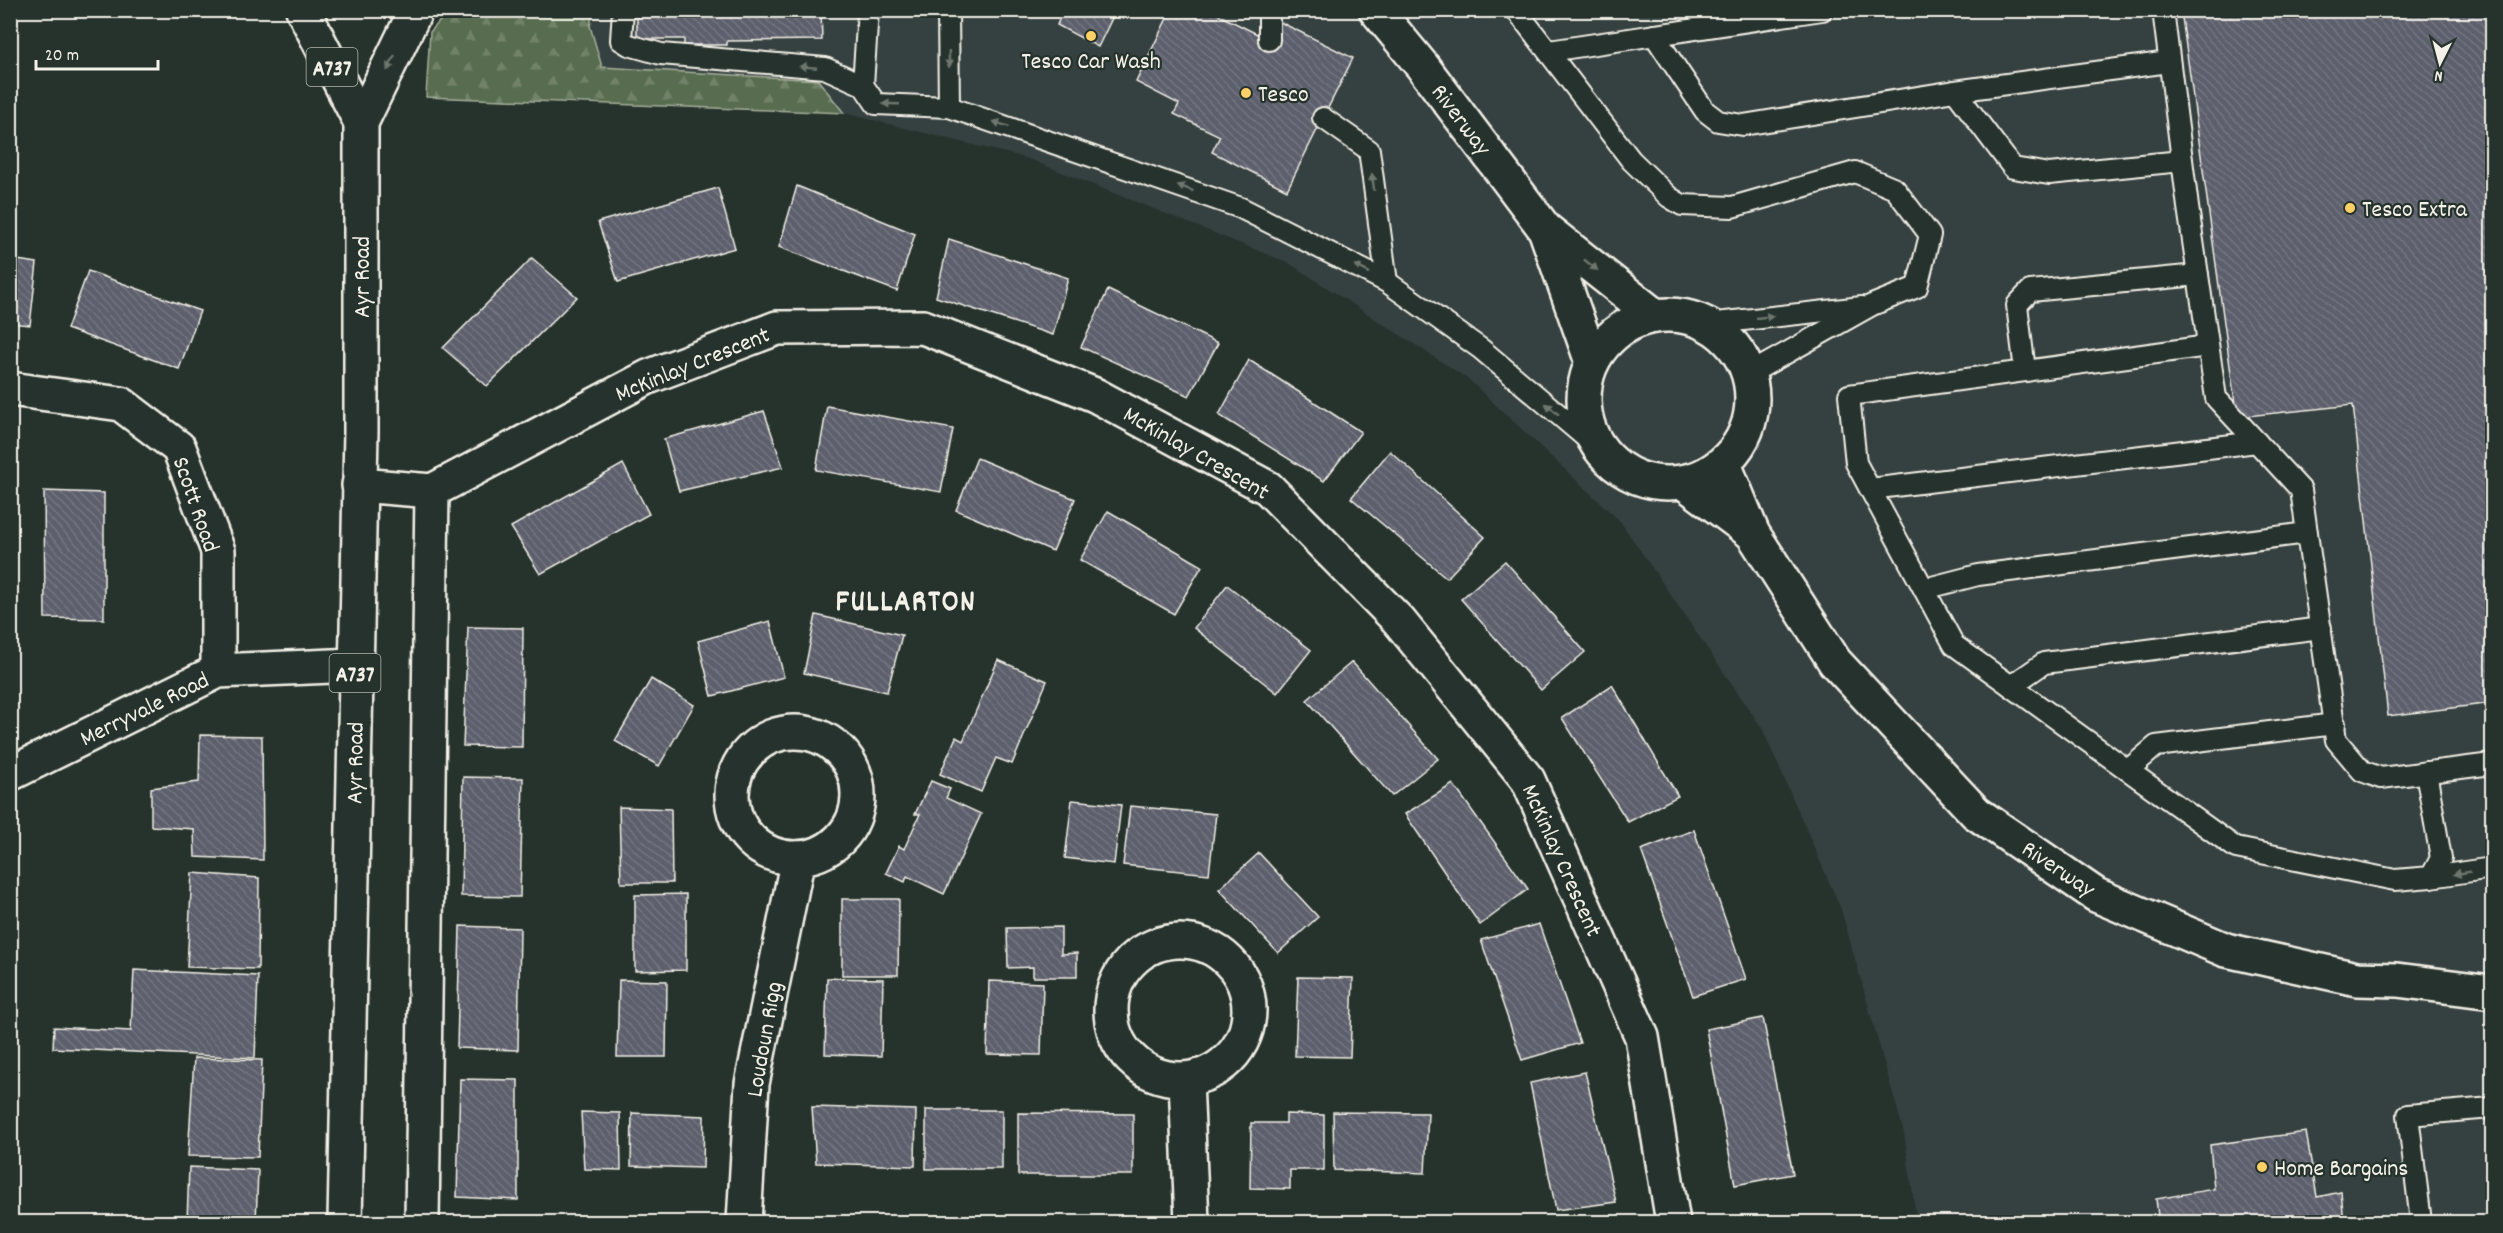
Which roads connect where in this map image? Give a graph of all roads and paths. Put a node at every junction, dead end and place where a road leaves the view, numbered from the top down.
1 (303, 10) edge
2 (416, 10) edge
3 (623, 10) edge
4 (868, 10) edge
5 (948, 10) edge
6 (1269, 10) edge
7 (1376, 10) edge
8 (1516, 10) edge
9 (1822, 10) edge
10 (2163, 10) edge
11 (1779, 13) edge
12 (1654, 35) junction
13 (1269, 40) dead end
14 (1549, 51) junction
15 (2169, 62) junction
16 (863, 85) junction
17 (1955, 91) junction
18 (949, 106) junction
19 (1323, 118) dead end
20 (361, 123) junction
21 (2182, 161) junction
22 (1545, 229) junction
23 (2198, 275) junction
24 (1387, 282) junction
25 (1872, 306) junction
26 (1655, 316) junction
27 (1707, 324) junction
28 (2208, 346) junction
29 (1592, 362) junction
30 (2025, 371) junction
31 (1749, 374) junction
32 (10, 389) edge
33 (2257, 442) junction
34 (1597, 447) junction
35 (1724, 464) junction
36 (1685, 483) junction
37 (359, 485) junction
38 (1870, 489) junction
39 (432, 491) junction
40 (2307, 533) junction
41 (1754, 534) junction
42 (1924, 590) junction
43 (2321, 628) junction
44 (356, 665) junction
45 (218, 671) junction
46 (2011, 686) junction
47 (2335, 724) junction
48 (2493, 764) edge
49 (2128, 770) junction
50 (2426, 772) junction
51 (10, 774) edge
52 (798, 858) dead end
53 (2493, 868) edge
54 (2431, 878) junction
55 (2493, 992) edge
56 (1186, 1080) junction
57 (2493, 1107) edge
58 (345, 1222) edge
59 (422, 1222) edge
60 (744, 1222) edge
61 (1192, 1222) edge
62 (1673, 1222) edge
63 (2421, 1222) edge

1 - 20 street, A737
2 -> 20 street, A737
16 -> 3 lane
4 - 16 lane
5 -> 18 lane
6 - 13 lane
7 - 22 street, Riverway
8 - 14 lane
9 - 11 lane
10 - 15 lane
11 - 12 lane
12 - 14 lane
12 - 17 lane
14 - 25 lane
15 - 17 lane
15 - 21 lane
18 -> 16 lane
17 - 21 lane
24 -> 18 lane
24 -> 19 lane
20 - 37 street, Ayr Road / A737
21 - 23 lane
22 -> 26 street, Riverway
22 - 29 street, Riverway
23 - 28 lane
23 - 30 lane
34 -> 24 lane
27 -> 25 lane
25 - 31 lane
26 - 27 street
26 - 29 street
27 - 31 street
28 - 30 lane
28 - 33 lane
29 - 34 street
30 - 38 lane
31 - 35 street
32 - 45 street, Scott Road
33 - 38 lane
33 - 40 lane
34 - 36 street
35 - 36 street
35 - 41 street, Riverway
36 - 41 street, Riverway
37 - 39 street
37 - 44 street, Ayr Road / A737
38 - 42 lane
39 - 59 street
39 - 62 street, McKinlay Crescent
40 - 42 lane
40 - 43 lane
41 - 55 street, Riverway
42 - 46 lane
43 - 46 lane
43 - 47 lane
44 - 45 street, Merryvale Road
44 - 58 street, Ayr Road / A737
45 - 51 street, Merryvale Road
46 - 49 lane
47 - 49 lane
47 - 50 lane
48 - 50 lane
49 - 54 lane
50 - 54 lane
52 - 60 street, Loudoun Rigg
53 -> 54 lane
56 - 56 street
56 - 61 street
57 - 63 lane

